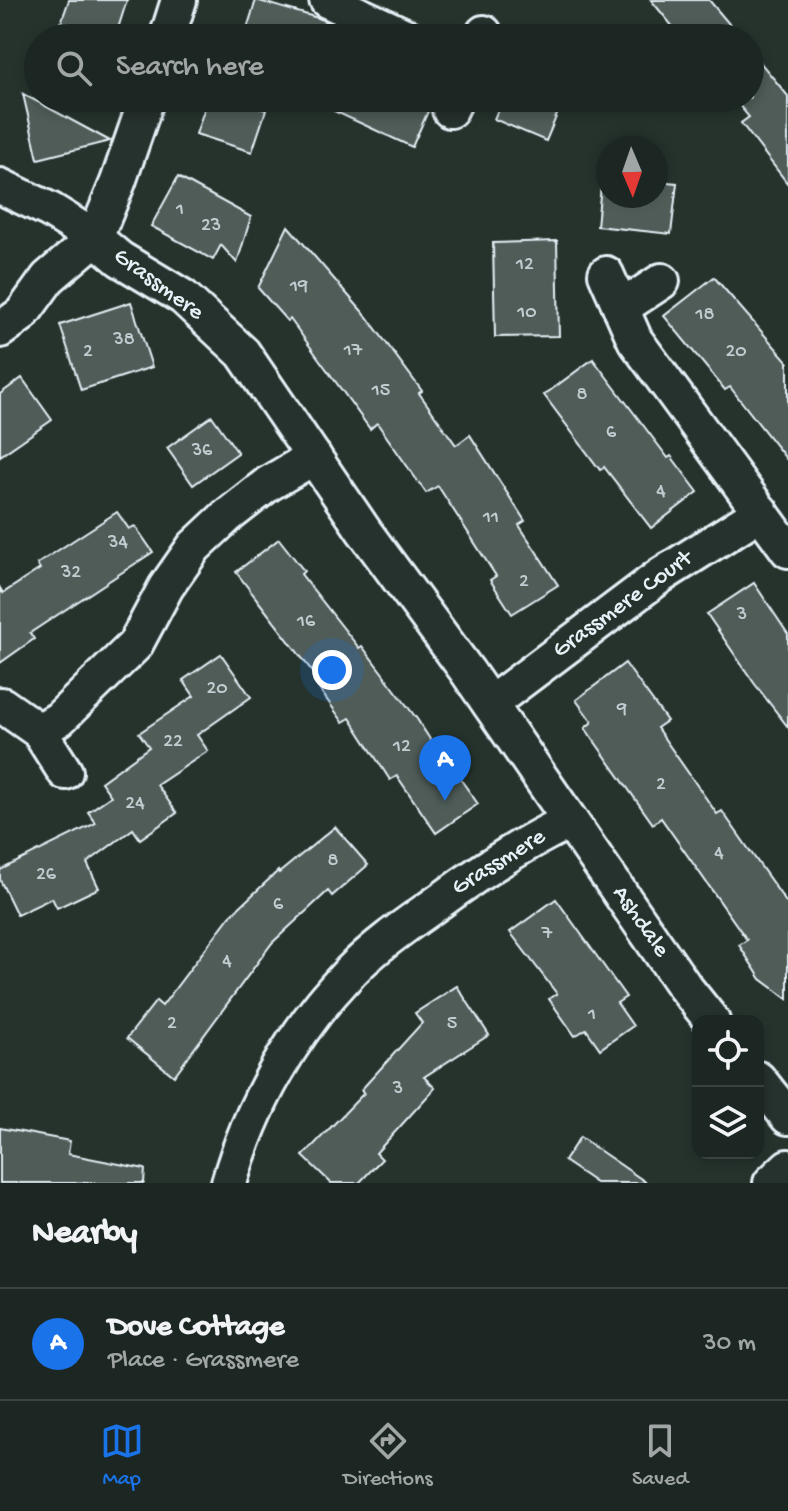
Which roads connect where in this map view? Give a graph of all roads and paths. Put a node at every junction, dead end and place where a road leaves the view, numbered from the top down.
1 (179, 0) edge
2 (327, 0) edge
3 (171, 24) edge
4 (379, 24) edge
5 (142, 112) edge
6 (0, 186) edge
7 (95, 238) junction
8 (606, 274) dead end
9 (662, 281) dead end
10 (621, 308) junction
11 (0, 330) edge
12 (314, 457) junction
13 (761, 512) junction
14 (788, 550) edge
15 (490, 704) junction
16 (2, 705) edge
17 (39, 731) junction
18 (65, 772) dead end
19 (570, 821) junction
20 (707, 1015) edge
21 (764, 1087) edge
22 (788, 1117) edge
23 (788, 1167) edge
24 (229, 1183) edge
25 (771, 1183) edge

1 - 3 street
2 - 4 street
5 - 7 street
6 - 7 street, Grassmere
7 - 11 street
7 - 12 street, Grassmere
8 - 10 street
9 - 10 street
10 - 13 street
12 - 15 street, Grassmere
12 - 17 street
13 - 14 street
13 - 15 street, Grassmere Court
15 - 19 street, Grassmere
16 - 17 street
17 - 18 street
19 - 20 street, Ashdale
19 - 24 street, Grassmere
21 - 22 street
23 - 25 street

